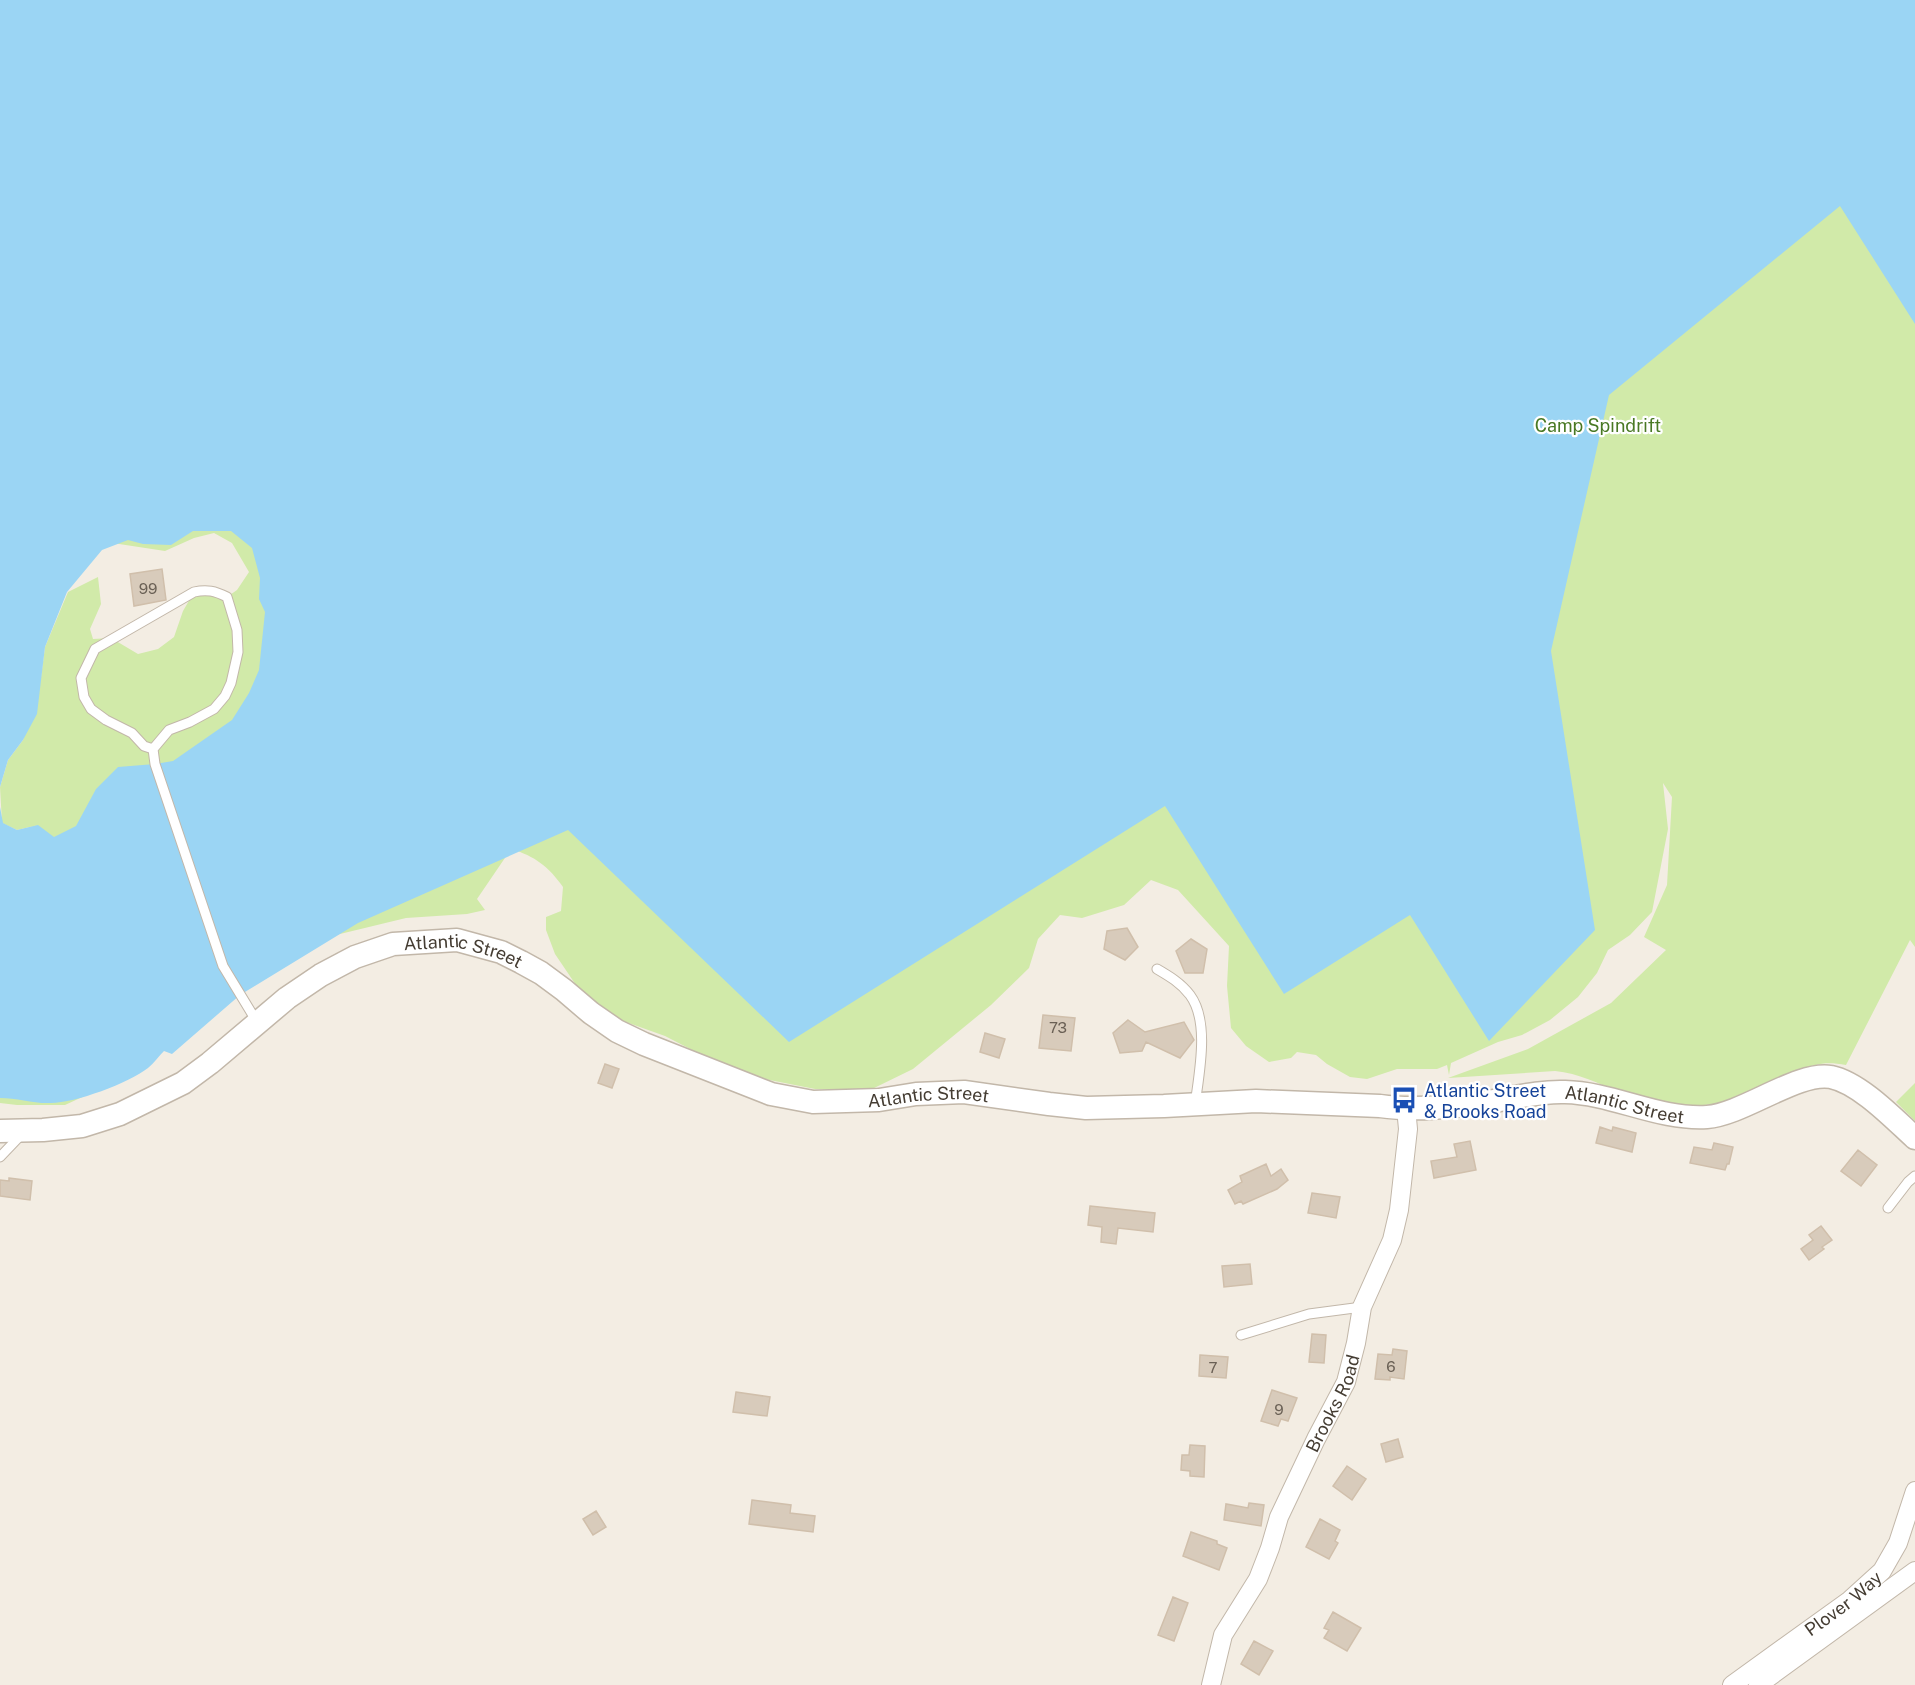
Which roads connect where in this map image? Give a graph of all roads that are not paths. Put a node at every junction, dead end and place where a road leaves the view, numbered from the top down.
1 (153, 749) junction
2 (1157, 969) dead end
3 (258, 1023) junction
4 (1195, 1105) junction
5 (1406, 1108) junction
6 (24, 1130) junction
7 (0, 1131) edge
8 (1915, 1138) edge
9 (0, 1157) edge
10 (1915, 1176) edge
11 (1888, 1208) dead end
12 (1362, 1307) junction
13 (1241, 1335) dead end
14 (1915, 1491) edge
15 (1915, 1571) edge
16 (1211, 1685) edge
17 (1732, 1685) edge
18 (1758, 1685) edge

1 - 1 lane
1 - 3 lane
2 - 4 lane
3 - 4 street, Atlantic Street
3 - 6 street, Atlantic Street
4 - 5 street, Atlantic Street
5 - 8 street, Atlantic Street
5 - 12 street, Brooks Road
6 - 7 street, Atlantic Street
6 - 9 lane
10 - 11 lane
12 - 13 lane
12 - 16 street, Brooks Road
14 - 17 street, Plover Way
15 - 18 street, Plover Way

